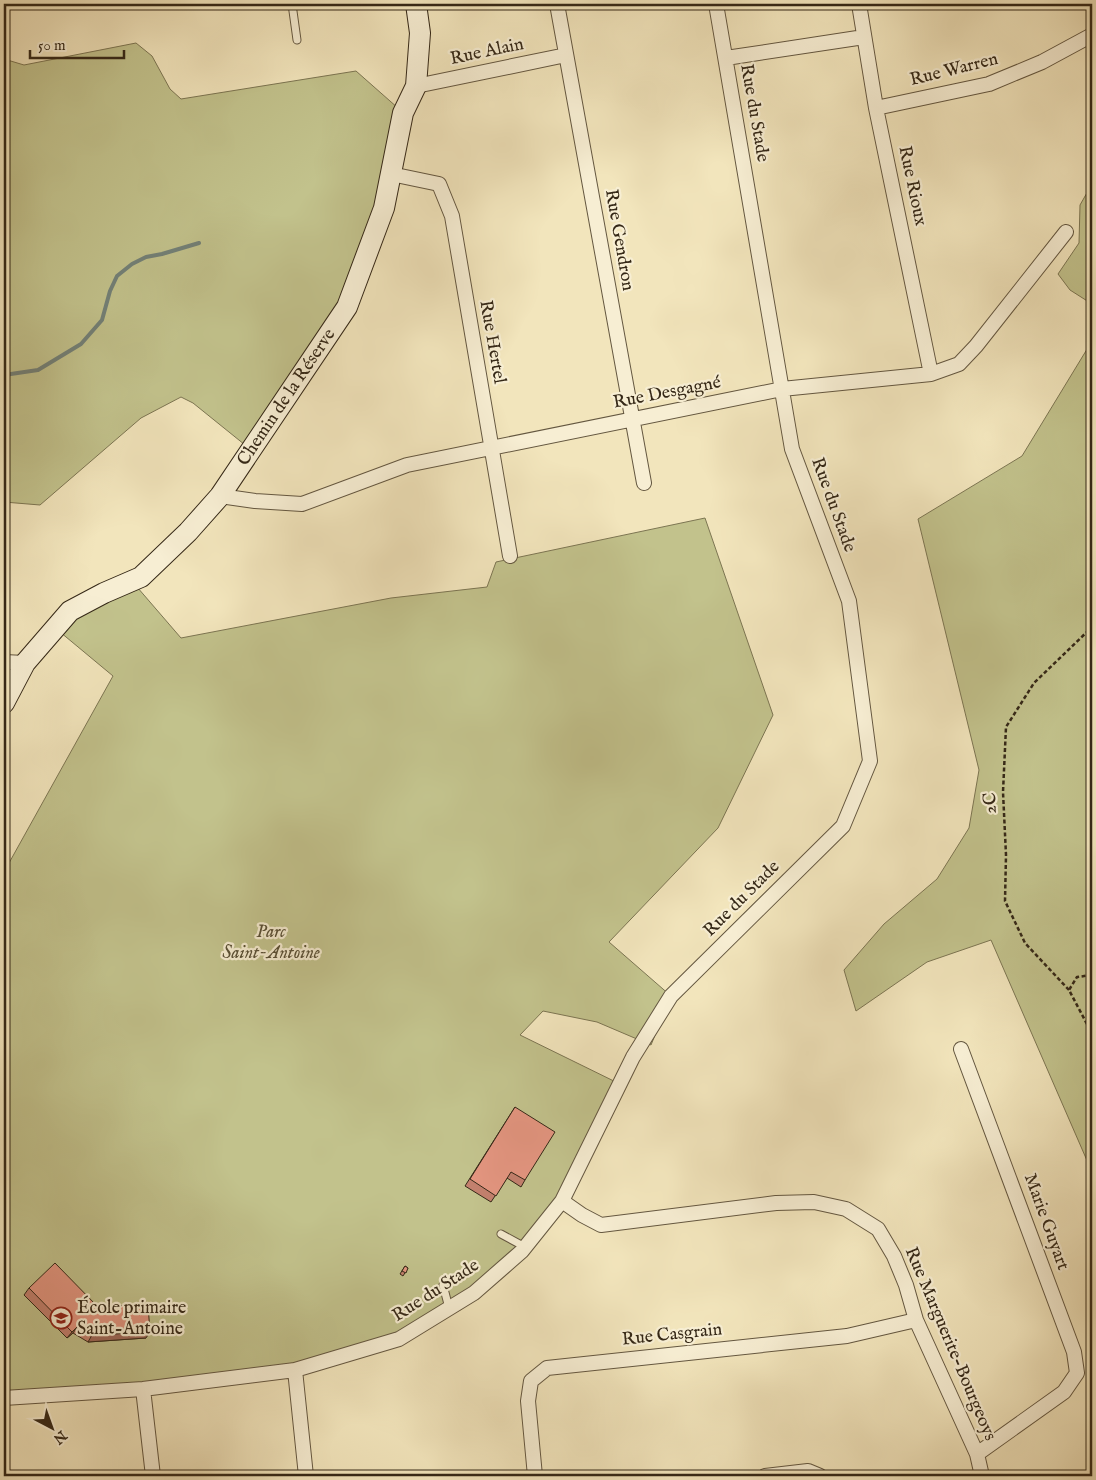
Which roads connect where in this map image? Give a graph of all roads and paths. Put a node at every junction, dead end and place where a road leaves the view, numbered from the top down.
1 (292, 4) edge
2 (416, 4) edge
3 (556, 4) edge
4 (716, 4) edge
5 (859, 4) edge
6 (1092, 35) edge
7 (864, 37) junction
8 (297, 40) dead end
9 (566, 55) junction
10 (726, 58) junction
11 (416, 86) junction
12 (876, 108) junction
13 (391, 174) junction
14 (1066, 232) dead end
15 (931, 374) junction
16 (782, 389) junction
17 (632, 419) junction
18 (491, 447) junction
19 (644, 483) dead end
20 (220, 496) junction
21 (510, 556) dead end
22 (1092, 627) edge
23 (4, 662) edge
24 (25, 663) junction
25 (4, 703) edge
26 (1092, 975) edge
27 (1068, 990) junction
28 (1092, 1030) edge
29 (961, 1049) dead end
30 (562, 1201) junction
31 (501, 1234) dead end
32 (525, 1247) junction
33 (443, 1285) dead end
34 (449, 1308) junction
35 (916, 1320) junction
36 (295, 1370) junction
37 (143, 1389) junction
38 (4, 1398) edge
39 (977, 1454) junction
40 (152, 1476) edge
41 (306, 1476) edge
42 (535, 1476) edge
43 (765, 1476) edge
44 (820, 1476) edge
45 (982, 1476) edge

1 - 8 lane
2 - 11 street, Chemin de la Réserve
3 - 9 street, Rue Gendron
4 - 10 street, Rue du Stade
5 - 7 street, Rue Rioux
6 - 12 street, Rue Warren
7 - 10 street
7 - 12 street, Rue Rioux
9 - 11 street, Rue Alain
9 - 17 street, Rue Gendron
10 - 16 street, Rue du Stade
11 - 13 street, Chemin de la Réserve
12 - 15 street, Rue Rioux
13 - 18 street, Rue Hertel
13 - 20 street, Chemin de la Réserve
14 - 15 street, Rue Desgagné
15 - 16 street, Rue Desgagné
16 - 17 street, Rue Desgagné
16 - 30 street, Rue du Stade
17 - 18 street, Rue Desgagné
17 - 19 street, Rue Gendron
18 - 20 street, Rue Desgagné
18 - 21 street, Rue Hertel
20 - 24 street, Chemin de la Réserve
22 - 27 path, 2C
23 - 24 street
24 - 25 street, Chemin de la Réserve
26 - 27 path
27 - 28 path, 2C
29 - 39 street, Marie Guyart
30 - 32 street, Rue du Stade
30 - 35 street, Rue Marguerite-Bourgeoys
31 - 32 lane
32 - 34 street, Rue du Stade
33 - 34 lane
34 - 36 street, Rue du Stade
35 - 39 street, Rue Marguerite-Bourgeoys
35 - 42 street, Rue Casgrain
36 - 37 street, Rue du Stade
36 - 41 street
37 - 38 street, Rue du Stade
37 - 40 street
39 - 45 street, Rue Marguerite-Bourgeoys
43 - 44 street

